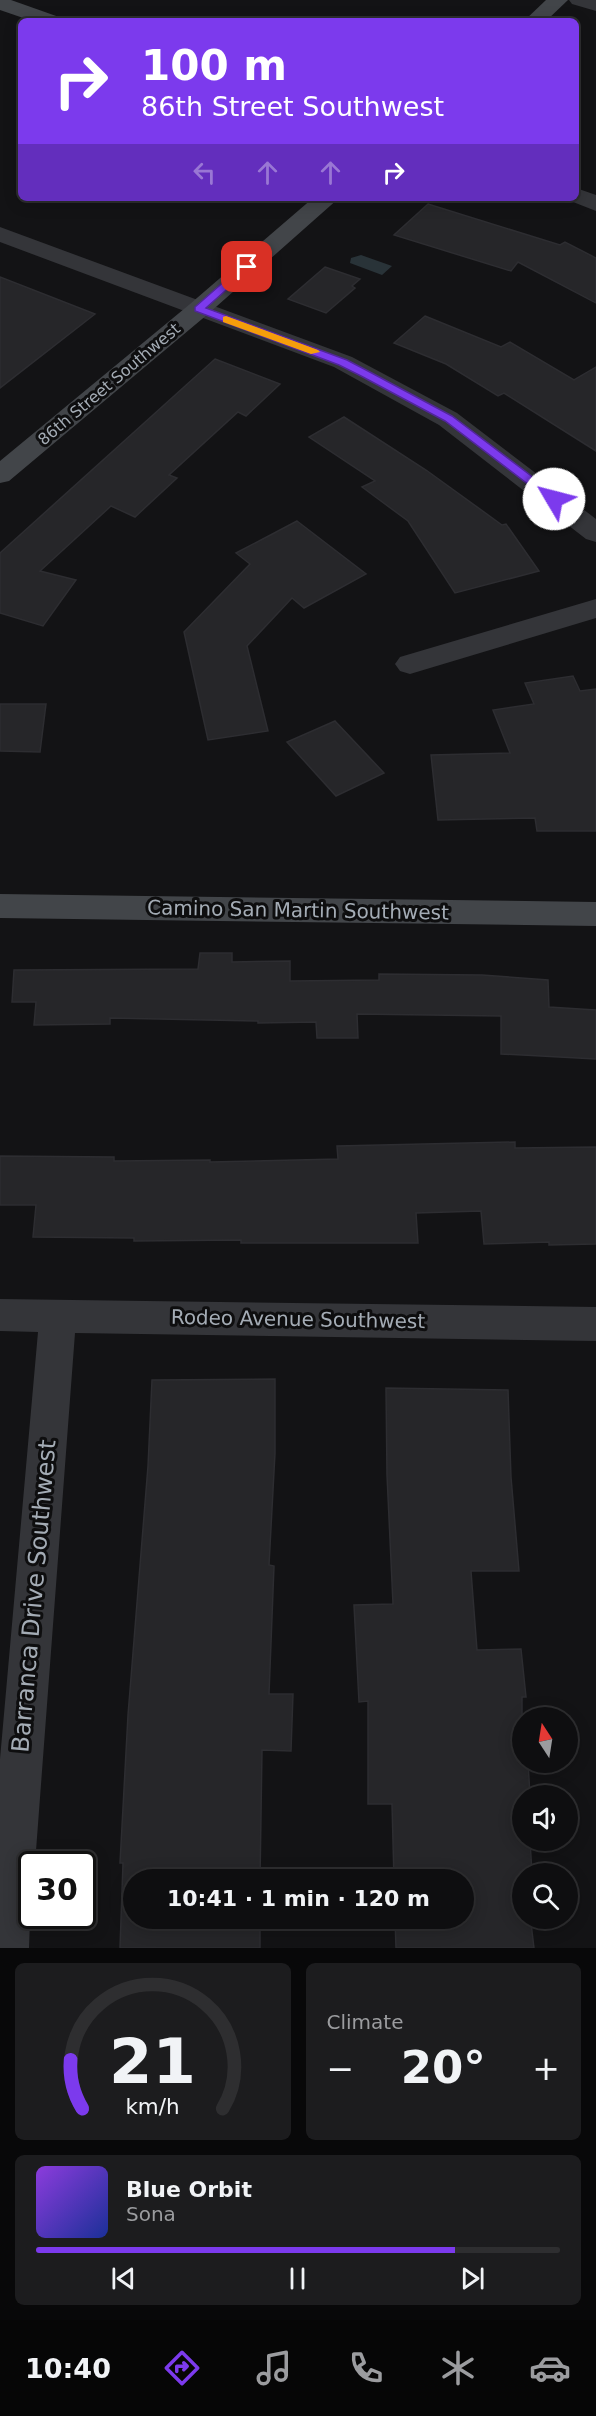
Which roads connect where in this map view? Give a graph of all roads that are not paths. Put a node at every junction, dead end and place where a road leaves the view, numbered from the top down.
1 (558, 0) edge
2 (579, 0) edge
3 (0, 3) edge
4 (596, 5) edge
5 (43, 18) edge
6 (537, 18) edge
7 (579, 196) edge
8 (324, 201) edge
9 (596, 204) edge
10 (0, 234) edge
11 (199, 309) junction
12 (0, 475) edge
13 (596, 533) edge
14 (596, 608) edge
15 (410, 664) dead end
16 (0, 906) edge
17 (596, 915) edge
18 (0, 1315) edge
19 (58, 1315) junction
20 (596, 1324) edge
21 (10, 1762) edge
22 (6, 1948) edge

1 - 6 street
2 - 4 street
3 - 5 street
7 - 9 street
8 - 11 street, 86th Street Southwest
10 - 11 street
11 - 12 street, 86th Street Southwest
11 - 13 street
14 - 15 street
16 - 17 street, Camino San Martin Southwest
18 - 19 street, Rodeo Avenue Southwest
19 - 20 street, Rodeo Avenue Southwest
19 - 21 street, Barranca Drive Southwest
21 - 22 street, Barranca Drive Southwest

